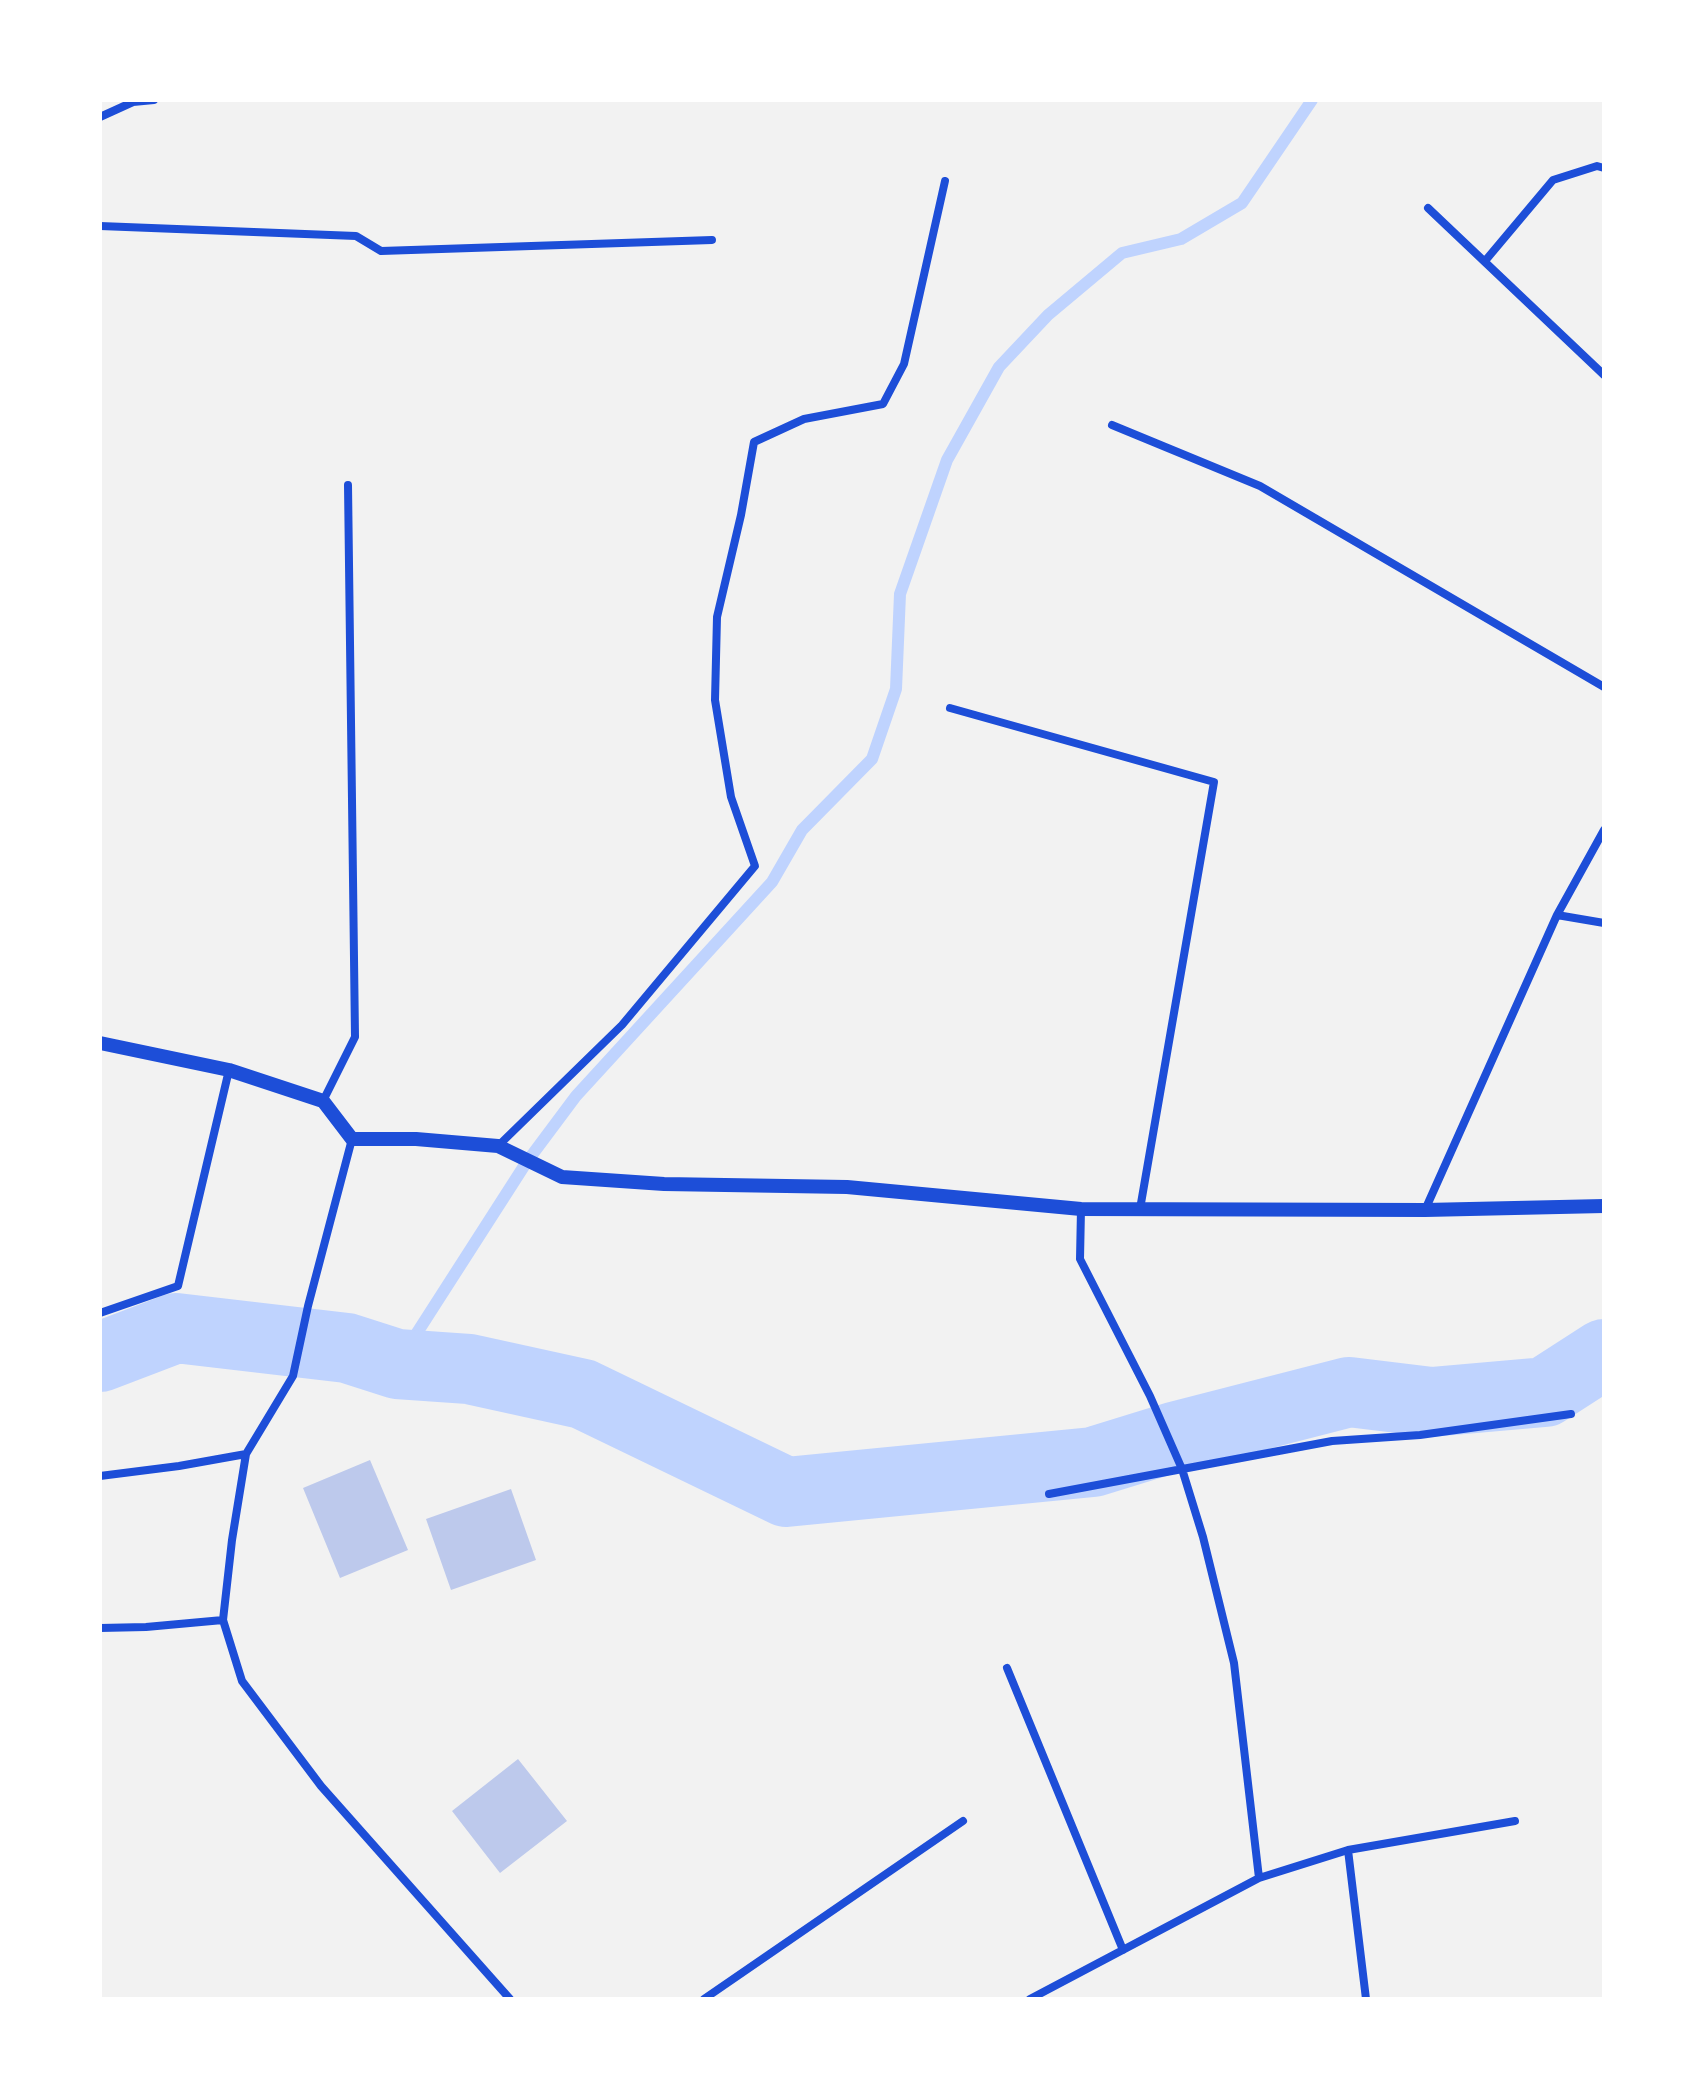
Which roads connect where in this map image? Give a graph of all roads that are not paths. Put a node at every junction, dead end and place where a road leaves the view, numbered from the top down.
1 (154, 100) edge
2 (100, 117) edge
3 (1604, 168) edge
4 (945, 181) dead end
5 (1428, 208) dead end
6 (100, 226) edge
7 (712, 240) dead end
8 (1485, 261) junction
9 (1604, 375) edge
10 (1112, 425) dead end
11 (348, 485) dead end
12 (1604, 687) edge
13 (950, 708) dead end
14 (1604, 830) edge
15 (1557, 915) junction
16 (1604, 923) edge
17 (100, 1043) edge
18 (229, 1070) junction
19 (323, 1101) junction
20 (352, 1139) junction
21 (498, 1146) junction
22 (1604, 1206) edge
23 (1081, 1209) junction
24 (1139, 1210) junction
25 (1425, 1210) junction
26 (100, 1313) edge
27 (1571, 1414) dead end
28 (246, 1454) junction
29 (1182, 1469) junction
30 (100, 1476) edge
31 (1049, 1494) dead end
32 (223, 1620) junction
33 (100, 1628) edge
34 (1007, 1668) dead end
35 (963, 1821) dead end
36 (1515, 1821) dead end
37 (1348, 1850) junction
38 (1259, 1878) junction
39 (1123, 1950) junction
40 (510, 1999) edge
41 (704, 1999) edge
42 (1030, 1999) edge
43 (1366, 1999) edge

1 - 2 street
3 - 8 street
4 - 21 street
5 - 8 street
6 - 7 street
8 - 9 street
10 - 12 street
11 - 19 street
13 - 24 street
14 - 15 street
15 - 16 street
15 - 25 street
17 - 18 street
18 - 19 street
18 - 26 street
19 - 20 street
20 - 21 street
20 - 28 street
21 - 23 street
22 - 25 street
23 - 24 street
23 - 29 street
24 - 25 street
27 - 29 street
28 - 30 street
28 - 32 street
29 - 31 street
29 - 38 street
32 - 33 street
32 - 40 street
34 - 39 street
35 - 41 street
36 - 37 street
37 - 38 street
37 - 43 street
38 - 39 street
39 - 42 street

